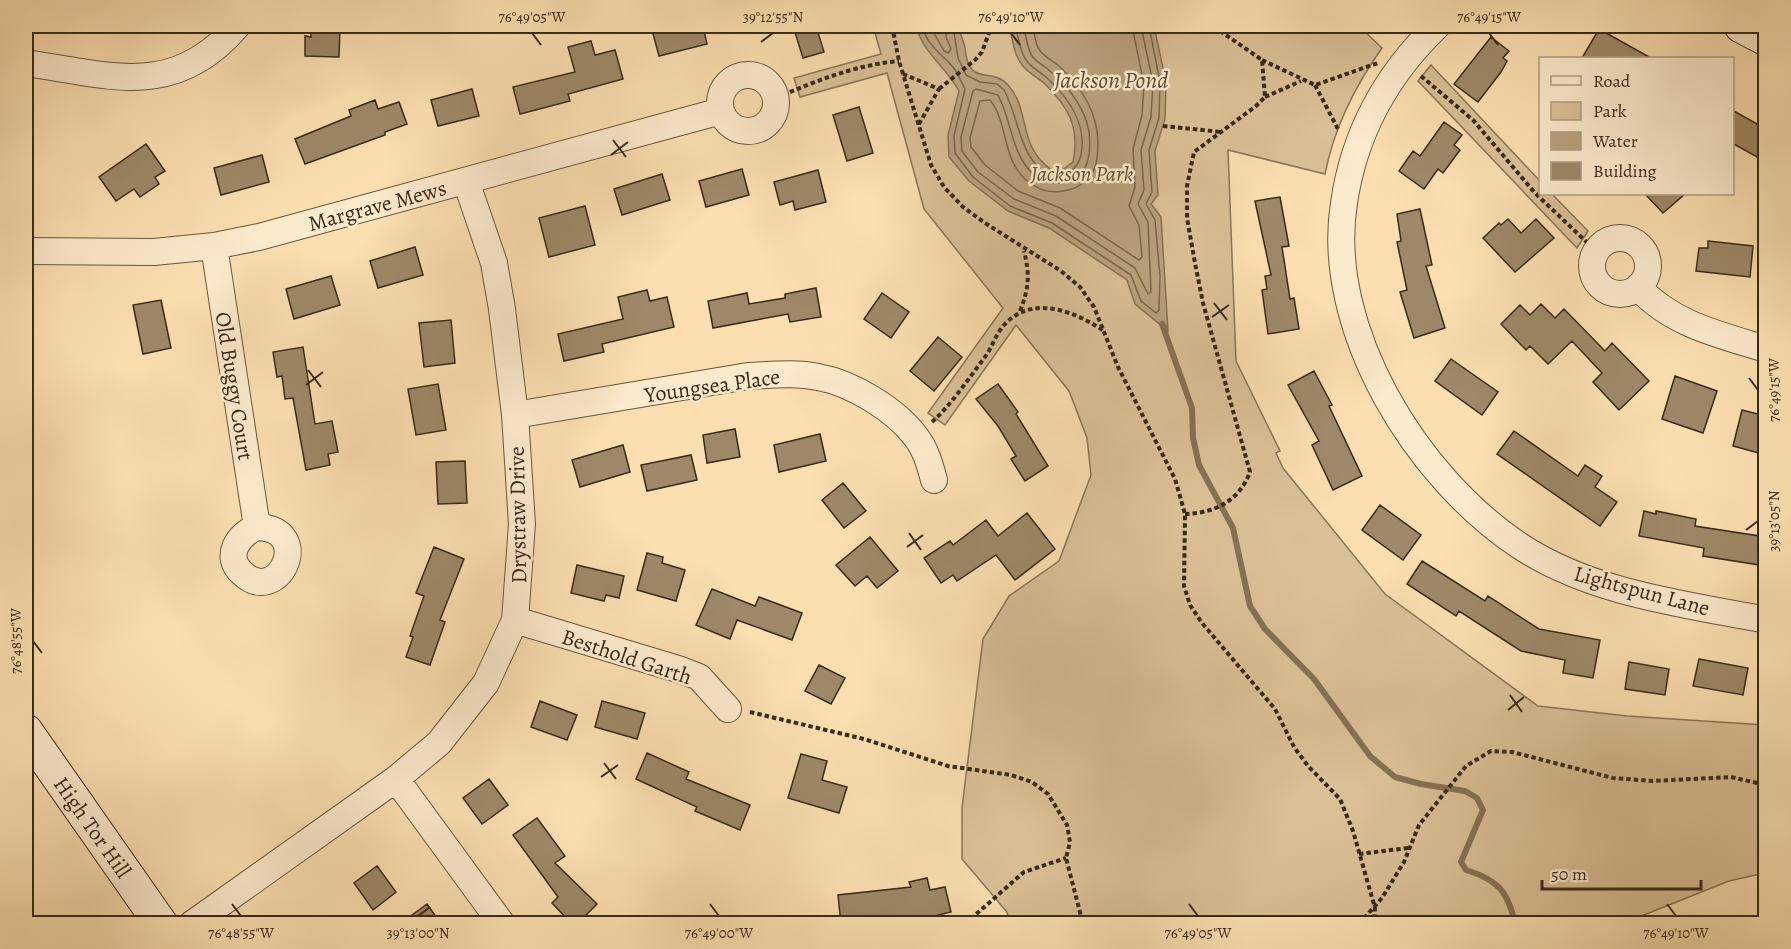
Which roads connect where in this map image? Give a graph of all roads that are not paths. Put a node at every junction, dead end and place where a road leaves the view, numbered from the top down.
1 (237, 26) edge
2 (1437, 26) edge
3 (1740, 26) edge
4 (1766, 39) edge
5 (26, 63) edge
6 (721, 111) junction
7 (466, 181) junction
8 (214, 246) junction
9 (26, 251) edge
10 (1638, 287) junction
11 (1766, 349) edge
12 (515, 415) junction
13 (934, 480) dead end
14 (257, 527) dead end
15 (515, 620) junction
16 (1766, 620) edge
17 (728, 709) road end
18 (26, 731) edge
19 (396, 779) junction
20 (161, 924) edge
21 (192, 924) edge
22 (502, 924) edge

1 - 5 street
2 - 16 street, Lightspun Lane
3 - 4 street
6 - 6 street
6 - 7 street, Margrave Mews
7 - 8 street, Margrave Mews
7 - 12 street, Drystraw Drive
8 - 9 street, Margrave Mews
8 - 14 street, Old Buggy Court
10 - 10 street
10 - 11 street
12 - 13 street, Youngsea Place
12 - 15 street, Drystraw Drive
15 - 17 street, Besthold Garth
15 - 19 street, Drystraw Drive
18 - 20 street, High Tor Hill
19 - 21 street, Drystraw Drive
19 - 22 street

